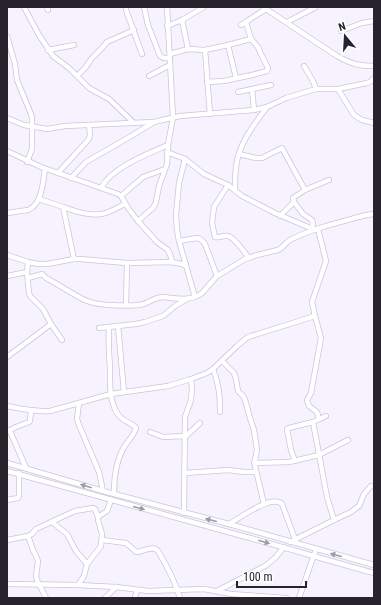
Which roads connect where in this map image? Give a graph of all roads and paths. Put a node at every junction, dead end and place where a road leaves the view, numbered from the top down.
1 (24, 7) edge
2 (126, 7) edge
3 (144, 7) edge
4 (167, 7) edge
5 (204, 7) edge
6 (303, 7) edge
7 (316, 7) edge
8 (265, 8) edge
9 (306, 12) junction
10 (182, 20) junction
11 (374, 21) edge
12 (246, 22) junction
13 (287, 22) junction
14 (241, 25) dead end
15 (167, 26) junction
16 (134, 30) junction
17 (341, 31) dead end
18 (7, 36) edge
19 (251, 39) junction
20 (74, 45) dead end
21 (228, 45) junction
22 (188, 49) junction
23 (48, 50) junction
24 (205, 50) junction
25 (142, 54) dead end
26 (170, 56) junction
27 (170, 65) junction
28 (304, 66) dead end
29 (374, 66) edge
30 (77, 76) junction
31 (150, 76) dead end
32 (236, 78) junction
33 (374, 78) edge
34 (207, 82) junction
35 (272, 85) dead end
36 (252, 89) junction
37 (316, 89) junction
38 (338, 89) junction
39 (238, 92) dead end
40 (267, 107) junction
41 (254, 110) junction
42 (210, 114) junction
43 (173, 117) junction
44 (7, 118) edge
45 (154, 122) junction
46 (134, 123) junction
47 (374, 123) edge
48 (89, 125) junction
49 (32, 126) junction
50 (168, 146) junction
51 (7, 151) edge
52 (168, 152) junction
53 (239, 154) junction
54 (185, 160) junction
55 (28, 162) junction
56 (45, 168) junction
57 (165, 169) junction
58 (58, 173) junction
59 (71, 178) junction
60 (329, 180) dead end
61 (228, 185) junction
62 (101, 188) junction
63 (235, 189) junction
64 (305, 190) junction
65 (121, 196) junction
66 (38, 199) junction
67 (294, 202) junction
68 (125, 204) junction
69 (63, 207) junction
70 (7, 213) edge
71 (374, 214) edge
72 (280, 216) junction
73 (138, 221) junction
74 (315, 229) junction
75 (179, 241) junction
76 (7, 256) edge
77 (249, 258) junction
78 (74, 259) junction
79 (28, 262) junction
80 (172, 262) junction
81 (127, 263) junction
82 (42, 264) junction
83 (186, 265) junction
84 (27, 272) junction
85 (42, 274) junction
86 (7, 276) edge
87 (217, 276) junction
88 (28, 278) junction
89 (195, 297) junction
90 (188, 299) junction
91 (126, 305) junction
92 (314, 316) junction
93 (51, 324) junction
94 (118, 326) junction
95 (109, 327) junction
96 (99, 328) dead end
97 (62, 340) dead end
98 (7, 357) edge
99 (222, 361) junction
100 (213, 369) junction
101 (191, 379) junction
102 (124, 392) junction
103 (111, 394) junction
104 (79, 403) junction
105 (7, 406) edge
106 (31, 411) junction
107 (220, 412) dead end
108 (326, 416) dead end
109 (319, 419) junction
110 (314, 422) junction
111 (200, 423) dead end
112 (8, 432) edge
113 (150, 432) dead end
114 (186, 436) junction
115 (348, 440) dead end
116 (319, 455) junction
117 (295, 460) junction
118 (7, 463) edge
119 (254, 463) junction
120 (19, 466) junction
121 (26, 468) junction
122 (7, 471) edge
123 (256, 472) junction
124 (185, 473) junction
125 (19, 474) junction
126 (371, 486) dead end
127 (103, 491) junction
128 (114, 493) junction
129 (7, 500) edge
130 (111, 500) junction
131 (264, 504) junction
132 (184, 513) junction
133 (98, 517) junction
134 (334, 520) junction
135 (52, 522) junction
136 (229, 524) junction
137 (28, 536) junction
138 (296, 539) junction
139 (7, 540) edge
140 (102, 540) junction
141 (290, 542) junction
142 (284, 547) junction
143 (316, 549) junction
144 (314, 556) junction
145 (87, 564) junction
146 (374, 565) edge
147 (374, 573) edge
148 (7, 584) edge
149 (39, 585) junction
150 (78, 585) junction
151 (116, 587) junction
152 (137, 590) junction
153 (178, 590) junction
154 (217, 591) junction
155 (46, 598) edge
156 (105, 598) edge
157 (135, 598) edge
158 (180, 598) edge
159 (286, 598) edge
160 (299, 598) edge

1 - 23 street
2 - 16 street
3 - 26 street
4 - 15 street
5 - 10 street
6 - 9 street
7 - 9 street
8 - 12 street
8 - 13 street
9 - 13 street
10 - 15 street
10 - 22 street
11 - 17 street
12 - 14 street
12 - 19 street
13 - 29 street
15 - 26 street
16 - 25 street
16 - 30 street
18 - 49 street
19 - 21 street
19 - 32 street
20 - 23 street
21 - 24 street
21 - 32 street
22 - 24 street
22 - 26 street
23 - 30 street
24 - 34 street
26 - 27 street
27 - 31 street
27 - 43 street
28 - 37 street
30 - 46 street
32 - 34 street
33 - 38 street
34 - 42 street
35 - 36 street
36 - 39 street
36 - 41 street
37 - 38 street
37 - 40 street
38 - 47 street
40 - 41 street
40 - 53 street
41 - 42 street
42 - 43 street
43 - 45 street
43 - 50 street
44 - 49 street
45 - 46 street
45 - 59 street
46 - 48 street
48 - 49 street
48 - 58 street
49 - 55 street
50 - 52 street
50 - 62 street
51 - 55 street
52 - 54 street
52 - 57 street
53 - 63 street
53 - 64 street
54 - 61 street
54 - 75 street
55 - 56 street
56 - 58 street
56 - 66 street
57 - 65 street
57 - 73 street
58 - 59 street
59 - 62 street
60 - 64 street
61 - 63 street
61 - 77 street
62 - 65 street
63 - 72 street
64 - 67 street
65 - 68 street
66 - 69 street
66 - 70 street
67 - 72 street
67 - 74 street
68 - 69 street
68 - 73 street
69 - 78 street
71 - 74 street
72 - 74 street
73 - 80 street
74 - 77 street
74 - 92 street
75 - 83 street
75 - 87 street
76 - 79 street
77 - 87 street
78 - 81 street
78 - 82 street
79 - 82 street
79 - 84 street
80 - 81 street
80 - 83 street
81 - 91 street
82 - 85 street
83 - 89 street
84 - 86 street
84 - 88 street
85 - 88 street
85 - 91 street
87 - 89 street
88 - 93 street
89 - 90 street
90 - 91 street
90 - 94 street
92 - 99 street
92 - 109 street
93 - 97 street
93 - 98 street
94 - 95 street
94 - 102 street
95 - 96 street
95 - 103 street
99 - 100 street
99 - 119 street
100 - 101 street
100 - 107 street
101 - 102 street
101 - 114 street
102 - 103 street
103 - 104 street
103 - 128 street
104 - 106 street
104 - 127 street
105 - 106 street
106 - 112 street
108 - 109 street
109 - 110 street
110 - 116 street
110 - 117 street
111 - 114 street
112 - 121 street
113 - 114 street
114 - 124 street
115 - 116 street
116 - 117 street
116 - 134 street
117 - 119 street
118 - 120 street
119 - 123 street
120 - 121 street
120 - 125 street
127 -> 121 street
122 - 125 street
123 - 124 street
123 - 131 street
124 - 132 street
125 - 129 street
125 - 130 street
126 - 134 street
127 - 128 street
128 - 132 street
130 - 133 street
130 -> 142 street
131 - 136 street
131 - 138 street
136 -> 132 street
133 - 135 street
133 - 140 street
134 - 138 street
135 - 137 street
135 - 145 street
136 - 141 street
137 - 139 street
137 - 149 street
138 - 141 street
140 - 145 street
140 - 153 street
141 - 143 street
142 - 144 street
142 - 154 street
143 - 144 street
146 -> 143 street
144 - 147 street
144 - 160 street
145 - 150 street
148 - 149 street
149 - 150 street
149 - 155 street
150 - 151 street
151 - 152 street
151 - 156 street
152 - 153 street
152 - 157 street
153 - 154 street
153 - 158 street
154 - 159 street

